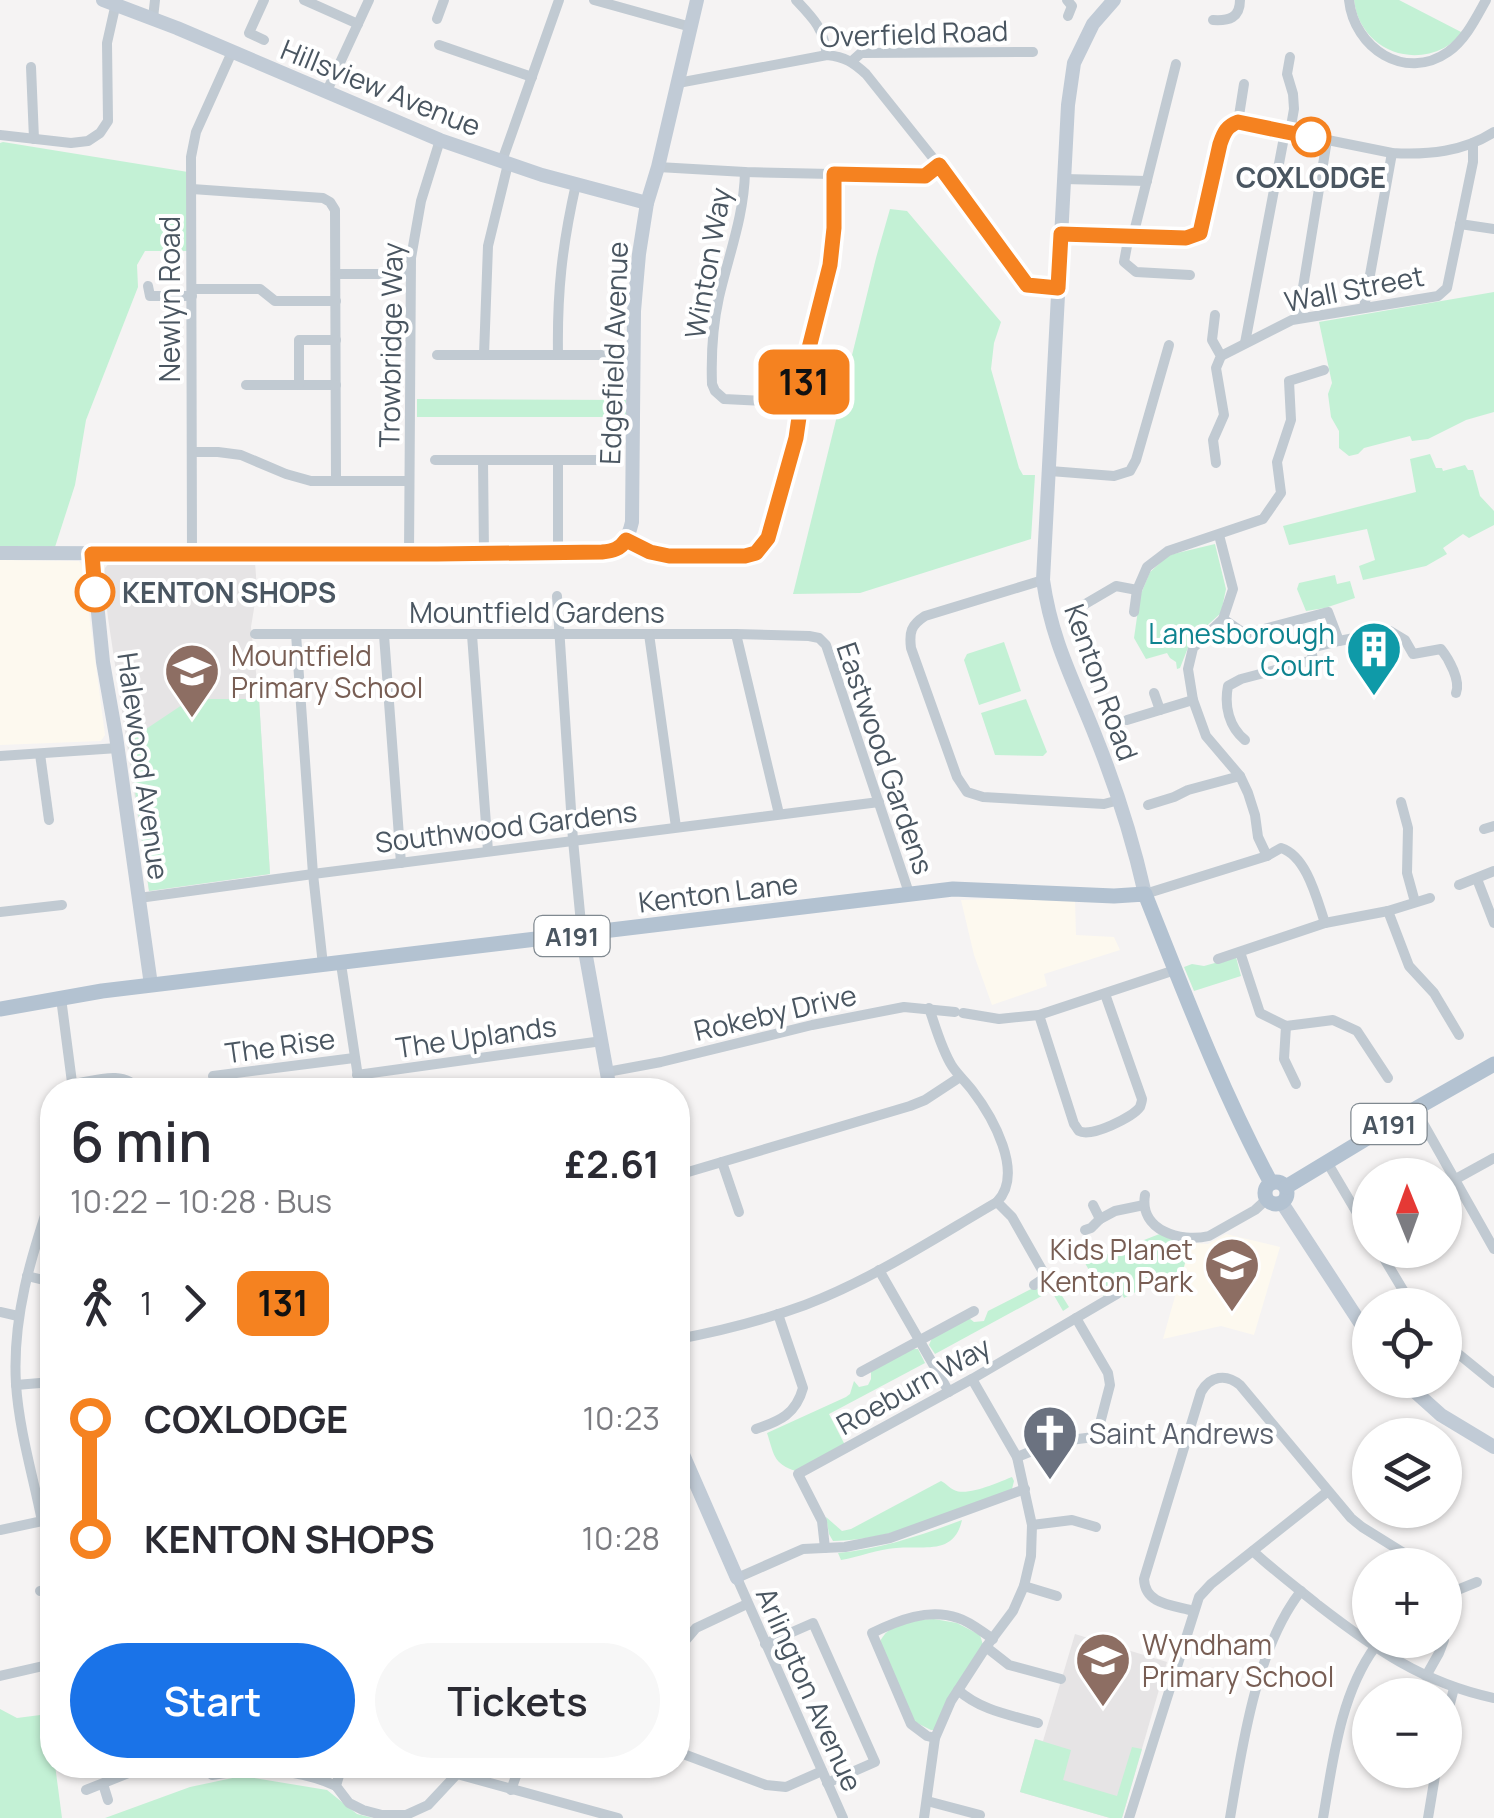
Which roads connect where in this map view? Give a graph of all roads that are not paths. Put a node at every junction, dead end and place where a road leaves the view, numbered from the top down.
1 (156, 0) edge
2 (264, 0) edge
3 (304, 0) edge
4 (368, 0) edge
5 (444, 0) edge
6 (559, 0) edge
7 (594, 0) edge
8 (698, 0) edge
9 (796, 0) edge
10 (1067, 0) edge
11 (1114, 0) edge
12 (1240, 0) edge
13 (1349, 0) edge
14 (1486, 0) edge
15 (109, 2) edge
16 (608, 2) edge
17 (1068, 16) dead end
18 (153, 18) junction
19 (437, 19) dead end
20 (1213, 20) dead end
21 (358, 24) junction
22 (691, 27) junction
23 (264, 40) dead end
24 (439, 45) dead end
25 (232, 52) junction
26 (1033, 52) dead end
27 (827, 56) junction
28 (1290, 57) dead end
29 (852, 61) junction
30 (1176, 64) dead end
31 (31, 67) dead end
32 (532, 77) junction
33 (678, 83) junction
34 (1244, 84) dead end
35 (326, 94) junction
36 (1238, 122) junction
37 (1287, 132) junction
38 (1494, 132) edge
39 (0, 135) edge
40 (34, 139) junction
41 (440, 140) junction
42 (1328, 140) junction
43 (1473, 143) junction
44 (1392, 153) junction
45 (505, 162) junction
46 (939, 165) junction
47 (658, 167) junction
48 (745, 172) junction
49 (834, 174) junction
50 (1064, 179) junction
51 (1147, 181) junction
52 (576, 184) junction
53 (192, 190) junction
54 (647, 203) junction
55 (1460, 224) junction
56 (1494, 229) edge
57 (1061, 234) junction
58 (1131, 235) junction
59 (336, 274) junction
60 (410, 274) junction
61 (1190, 275) dead end
62 (148, 286) dead end
63 (1058, 288) junction
64 (192, 292) junction
65 (336, 301) junction
66 (1364, 308) junction
67 (1215, 316) dead end
68 (1298, 318) junction
69 (336, 340) junction
70 (1245, 343) junction
71 (1169, 345) dead end
72 (437, 354) dead end
73 (484, 355) junction
74 (558, 355) junction
75 (605, 355) dead end
76 (1221, 356) junction
77 (1324, 370) dead end
78 (246, 385) dead end
79 (299, 385) junction
80 (336, 385) junction
81 (802, 403) junction
82 (192, 452) junction
83 (436, 460) dead end
84 (484, 460) junction
85 (558, 460) junction
86 (606, 460) dead end
87 (1216, 463) dead end
88 (1050, 471) junction
89 (336, 481) junction
90 (409, 481) junction
91 (1219, 535) junction
92 (628, 536) junction
93 (558, 553) junction
94 (0, 554) edge
95 (92, 554) junction
96 (192, 554) junction
97 (409, 554) junction
98 (484, 554) junction
99 (1044, 580) junction
100 (1136, 590) junction
101 (557, 596) dead end
102 (1075, 610) dead end
103 (1134, 612) dead end
104 (1223, 620) junction
105 (255, 634) dead end
106 (296, 634) junction
107 (384, 634) junction
108 (561, 634) junction
109 (649, 634) junction
110 (736, 634) junction
111 (472, 635) junction
112 (819, 638) joint
113 (1338, 641) junction
114 (1154, 692) dead end
115 (1456, 693) dead end
116 (1193, 700) junction
117 (1160, 710) junction
118 (1127, 720) dead end
119 (1245, 740) dead end
120 (118, 748) junction
121 (40, 754) junction
122 (0, 756) edge
123 (1240, 776) junction
124 (1168, 799) junction
125 (1119, 800) junction
126 (879, 802) junction
127 (1401, 802) dead end
128 (1148, 805) dead end
129 (1171, 812) dead end
130 (779, 814) junction
131 (49, 820) dead end
132 (676, 828) junction
133 (573, 840) junction
134 (488, 851) junction
135 (1267, 856) junction
136 (401, 862) junction
137 (1494, 871) edge
138 (314, 874) junction
139 (1477, 878) junction
140 (1460, 885) dead end
141 (910, 894) junction
142 (1145, 894) junction
143 (138, 898) junction
144 (1430, 898) dead end
145 (1415, 902) junction
146 (62, 904) dead end
147 (1388, 911) junction
148 (0, 912) edge
149 (1325, 923) junction
150 (1494, 923) edge
151 (582, 934) junction
152 (1240, 952) junction
153 (1218, 959) dead end
154 (341, 964) junction
155 (323, 966) junction
156 (1175, 970) junction
157 (151, 985) junction
158 (1105, 994) junction
159 (61, 998) junction
160 (929, 1008) junction
161 (0, 1009) edge
162 (1040, 1016) junction
163 (1286, 1026) junction
164 (1459, 1035) dead end
165 (602, 1042) junction
166 (354, 1058) junction
167 (1494, 1064) edge
168 (607, 1072) junction
169 (357, 1075) junction
170 (213, 1076) dead end
171 (960, 1077) junction
172 (72, 1078) edge
173 (358, 1078) edge
174 (608, 1078) edge
175 (1388, 1078) dead end
176 (1296, 1084) dead end
177 (1415, 1109) junction
178 (1442, 1158) edge
179 (1494, 1158) edge
180 (722, 1162) junction
181 (1327, 1162) junction
182 (690, 1171) edge
183 (1462, 1176) edge
184 (1276, 1193) junction
185 (1462, 1194) edge
186 (997, 1202) junction
187 (1352, 1204) edge
188 (1093, 1205) dead end
189 (739, 1212) dead end
190 (1100, 1219) junction
191 (1085, 1230) dead end
192 (40, 1234) edge
193 (1494, 1248) edge
194 (879, 1270) junction
195 (27, 1276) junction
196 (40, 1279) edge
197 (1034, 1285) dead end
198 (1117, 1294) dead end
199 (974, 1310) dead end
200 (1352, 1310) edge
201 (0, 1312) edge
202 (778, 1314) junction
203 (18, 1316) junction
204 (1076, 1318) junction
205 (690, 1337) edge
206 (919, 1340) junction
207 (1462, 1357) edge
208 (861, 1372) dead end
209 (972, 1379) junction
210 (40, 1383) edge
211 (1494, 1383) edge
212 (16, 1385) junction
213 (949, 1392) junction
214 (1422, 1398) edge
215 (756, 1429) dead end
216 (1494, 1447) edge
217 (1017, 1457) junction
218 (690, 1470) edge
219 (1024, 1489) junction
220 (40, 1490) edge
221 (1328, 1492) junction
222 (40, 1521) edge
223 (1032, 1525) junction
224 (1096, 1527) dead end
225 (0, 1530) edge
226 (826, 1548) junction
227 (1396, 1548) edge
228 (1252, 1551) junction
229 (737, 1578) junction
230 (1477, 1582) dead end
231 (1024, 1586) junction
232 (1462, 1589) edge
233 (1301, 1591) junction
234 (1057, 1596) dead end
235 (747, 1604) junction
236 (1194, 1611) junction
237 (1352, 1630) edge
238 (690, 1635) edge
239 (990, 1643) junction
240 (765, 1644) junction
241 (1367, 1658) edge
242 (1394, 1658) edge
243 (1434, 1658) edge
244 (40, 1667) edge
245 (0, 1676) edge
246 (1426, 1676) junction
247 (1431, 1678) edge
248 (1061, 1680) dead end
249 (958, 1690) junction
250 (1462, 1690) edge
251 (1494, 1698) edge
252 (1038, 1722) dead end
253 (935, 1738) junction
254 (690, 1756) edge
255 (822, 1772) junction
256 (117, 1778) edge
257 (318, 1778) edge
258 (338, 1778) edge
259 (447, 1778) edge
260 (476, 1778) edge
261 (515, 1778) edge
262 (102, 1784) junction
263 (828, 1784) junction
264 (336, 1786) junction
265 (1433, 1788) edge
266 (86, 1790) dead end
267 (511, 1790) junction
268 (108, 1800) dead end
269 (927, 1800) junction
270 (980, 1815) dead end
271 (618, 1818) edge
272 (843, 1818) edge
273 (924, 1818) edge
274 (1130, 1818) edge
275 (1230, 1818) edge
276 (1323, 1818) edge
277 (1428, 1818) edge

1 - 18 street
2 - 23 street
3 - 21 street
4 - 21 street
5 - 19 street
6 - 32 street
7 - 16 street
8 - 22 street, Edgefield Avenue
9 - 27 street
10 - 17 street
11 - 50 street, Kenton Road
12 - 20 street
13 - 14 street
15 - 18 street, Hillsview Avenue
15 - 40 street
16 - 22 street
18 - 25 street, Hillsview Avenue
21 - 35 street
22 - 33 street, Edgefield Avenue
24 - 32 street
25 - 35 street, Hillsview Avenue
25 - 53 street, Newlyn Road
26 - 29 street, Overfield Road
27 - 29 street, Overfield Road
27 - 33 street, Overfield Road
28 - 37 street
29 - 46 street
30 - 51 street
31 - 40 street
32 - 45 street
33 - 47 street, Edgefield Avenue
34 - 36 street
35 - 41 street, Hillsview Avenue
36 - 37 street
36 - 58 street
37 - 42 street
37 - 70 street
38 - 43 street
39 - 40 street
41 - 45 street, Hillsview Avenue
41 - 60 street, Trowbridge Way
42 - 44 street
42 - 68 street
43 - 44 street
43 - 55 street
44 - 66 street
45 - 52 street, Hillsview Avenue
45 - 73 street
46 - 49 street
46 - 63 street
47 - 48 street
47 - 54 street, Edgefield Avenue
48 - 49 street
48 - 81 street, Winton Way
49 - 81 street
50 - 51 street
50 - 57 street, Kenton Road
51 - 58 street
52 - 54 street, Hillsview Avenue
52 - 74 street
53 - 59 street
53 - 64 street, Newlyn Road
54 - 92 street, Edgefield Avenue
55 - 56 street
55 - 66 street, Wall Street
57 - 58 street
57 - 63 street, Kenton Road
58 - 61 street
59 - 60 street
59 - 65 street
60 - 90 street, Trowbridge Way
62 - 64 street
63 - 88 street, Kenton Road
64 - 65 street
64 - 82 street, Newlyn Road
65 - 69 street
66 - 68 street, Wall Street
67 - 76 street
68 - 70 street, Wall Street
69 - 79 street
69 - 80 street
70 - 76 street, Wall Street
71 - 88 street
72 - 73 street
73 - 74 street
74 - 75 street
76 - 87 street
77 - 91 street
78 - 79 street
79 - 80 street
80 - 89 street
81 - 92 street
82 - 89 street
82 - 96 street, Newlyn Road
83 - 84 street
84 - 85 street
84 - 98 street
85 - 86 street
85 - 93 street
88 - 99 street, Kenton Road
89 - 90 street
90 - 97 street, Trowbridge Way
91 - 100 street
91 - 104 street
92 - 93 street
93 - 98 street
94 - 95 street
95 - 96 street
95 - 120 street, Halewood Avenue
96 - 97 street
97 - 98 street
99 - 125 street, Kenton Road
99 - 125 street
100 - 102 street
100 - 103 street
101 - 108 street
104 - 113 street
104 - 116 street
105 - 106 street, Mountfield Gardens
106 - 107 street, Mountfield Gardens
106 - 138 street
107 - 111 street, Mountfield Gardens
107 - 136 street
108 - 109 street, Mountfield Gardens
108 - 111 street, Mountfield Gardens
108 - 133 street
109 - 110 street, Mountfield Gardens
109 - 132 street
110 - 112 street, Mountfield Gardens
110 - 130 street
111 - 134 street
112 - 126 street, Eastwood Gardens
113 - 115 street
113 - 119 street
114 - 117 street
116 - 117 street
116 - 123 street
117 - 118 street
120 - 121 street
120 - 143 street, Halewood Avenue
121 - 122 street
121 - 131 street
123 - 124 street
123 - 135 street
124 - 128 street
124 - 129 street
125 - 142 street, Kenton Road
126 - 130 street, Southwood Gardens
126 - 141 street, Eastwood Gardens
127 - 145 street
130 - 132 street, Southwood Gardens
132 - 133 street, Southwood Gardens
133 - 134 street, Southwood Gardens
133 - 151 street
134 - 136 street, Southwood Gardens
135 - 142 street
135 - 149 street
136 - 138 street, Southwood Gardens
137 - 139 street
138 - 143 street, Southwood Gardens
138 - 155 street
139 - 140 street
139 - 150 street
141 - 142 main road, Kenton Lane / A191
141 - 151 main road, Kenton Lane / A191
142 - 156 main road, Kenton Road
143 - 157 street, Halewood Avenue
144 - 145 street
145 - 147 street
146 - 148 street
147 - 149 street
147 - 164 street
149 - 152 street
151 - 154 main road, Kenton Lane / A191
151 - 165 street
152 - 153 street
152 - 163 street
154 - 155 main road, Kenton Lane / A191
154 - 166 street
155 - 157 main road, Kenton Lane / A191
156 - 158 street, Rokeby Drive
156 - 184 main road, Kenton Road
157 - 159 main road, Kenton Lane / A191
158 - 162 street, Rokeby Drive
158 - 162 street
159 - 161 main road, Kenton Lane / A191
159 - 172 street
160 - 162 street, Rokeby Drive
160 - 168 street, Rokeby Drive
160 - 171 street
163 - 175 street
163 - 176 street
165 - 168 street
165 - 169 street, The Uplands
166 - 169 street
166 - 170 street, The Rise
167 - 177 main road, A191
168 - 174 street
169 - 173 street
171 - 180 street
171 - 186 street
177 - 178 street
177 - 181 main road, A191
179 - 183 street
180 - 182 street
180 - 189 street
181 - 184 main road, A191
181 - 187 street
184 - 190 street
184 - 200 street, Kenton Road
185 - 193 street
186 - 194 street
186 - 197 street
188 - 190 street
190 - 191 street
192 - 195 street
194 - 202 street
194 - 206 street
195 - 196 street
195 - 203 street
198 - 204 street, Roeburn Way
199 - 206 street
201 - 203 street
202 - 205 street
202 - 215 street
203 - 212 street
204 - 209 street, Roeburn Way
204 - 217 street
206 - 208 street
206 - 213 street
207 - 211 street
209 - 213 street, Roeburn Way
209 - 217 street
210 - 212 street
212 - 220 street
213 - 226 street, Roeburn Way
214 - 216 street
217 - 219 street
218 - 229 street
219 - 223 street
219 - 226 street
221 - 227 street
221 - 228 street
221 - 236 street
222 - 225 street
223 - 224 street
223 - 231 street
226 - 229 street
228 - 233 street
228 - 236 street
229 - 235 street, Arlington Avenue
230 - 232 street
231 - 234 street
231 - 239 street
233 - 237 street
233 - 275 street
235 - 238 street
235 - 240 street, Arlington Avenue
236 - 274 street
239 - 248 street
239 - 249 street
239 - 253 street
240 - 255 street, Arlington Avenue
240 - 263 street
241 - 276 street
242 - 246 street
243 - 246 street
244 - 245 street
246 - 247 street
249 - 252 street
249 - 253 street
250 - 251 street
253 - 269 street
254 - 255 street
255 - 263 street, Arlington Avenue
256 - 262 street
257 - 264 street
258 - 264 street
259 - 264 street
260 - 267 street
261 - 267 street
262 - 266 street
262 - 268 street
263 - 272 street, Arlington Avenue
265 - 277 street
267 - 271 street
269 - 270 street
269 - 273 street

